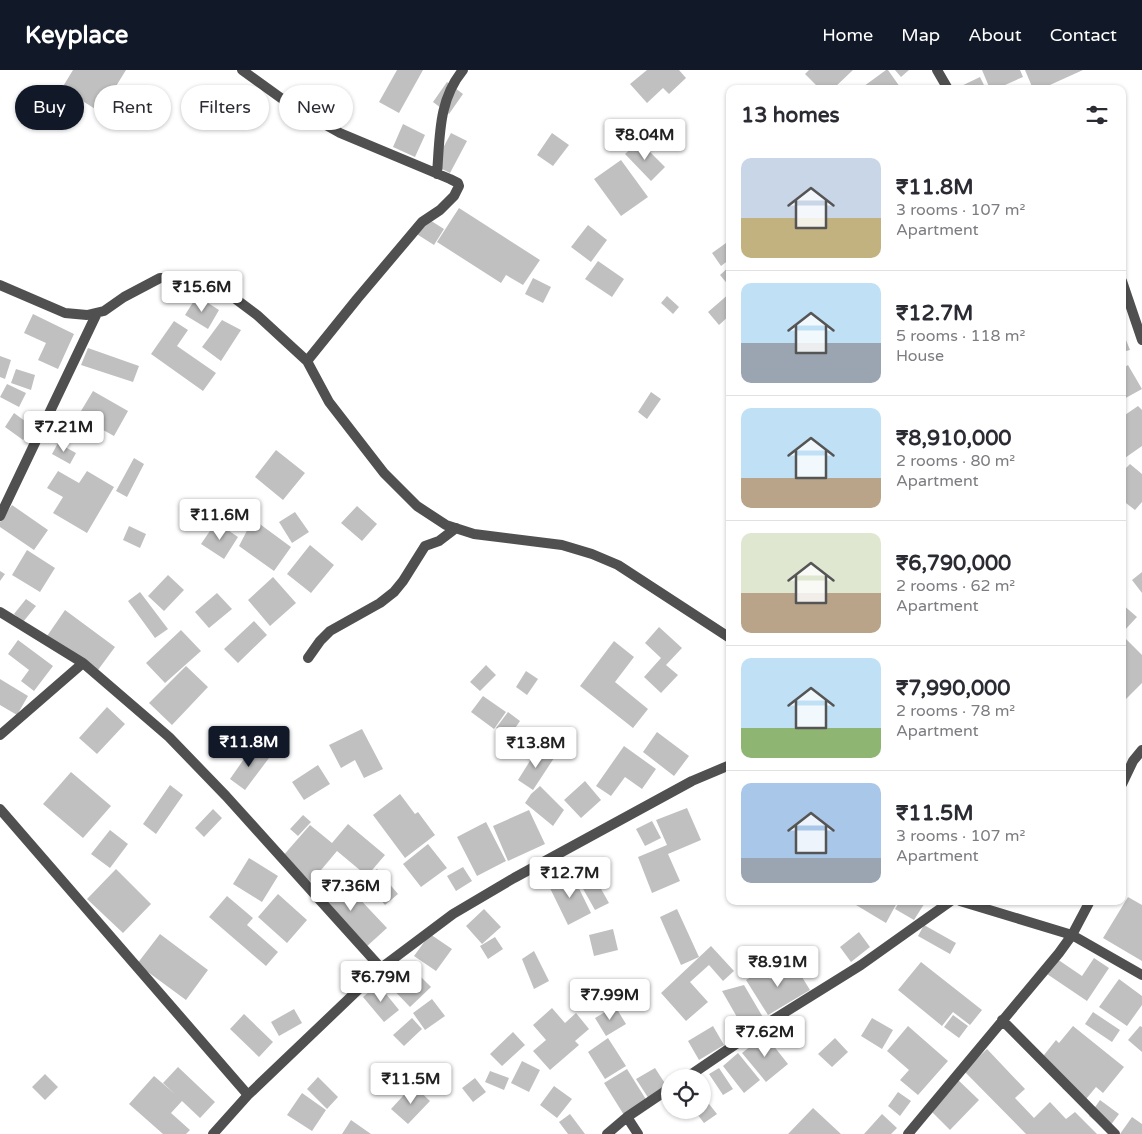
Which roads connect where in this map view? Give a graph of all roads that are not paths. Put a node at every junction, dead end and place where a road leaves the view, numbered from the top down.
1 (242, 70) edge
2 (463, 70) edge
3 (937, 70) edge
4 (946, 85) edge
5 (437, 174) junction
6 (0, 286) edge
7 (1126, 293) edge
8 (97, 313) junction
9 (1142, 340) edge
10 (307, 361) junction
11 (0, 516) edge
12 (456, 528) junction
13 (0, 612) edge
14 (726, 635) edge
15 (308, 658) dead end
16 (83, 663) junction
17 (0, 735) edge
18 (1142, 750) edge
19 (726, 768) edge
20 (1126, 776) edge
21 (0, 809) edge
22 (946, 905) edge
23 (973, 905) edge
24 (1088, 905) edge
25 (1072, 935) junction
26 (381, 968) junction
27 (1142, 974) edge
28 (1002, 1020) junction
29 (699, 1069) edge
30 (661, 1094) edge
31 (248, 1095) junction
32 (627, 1117) junction
33 (213, 1134) edge
34 (607, 1134) edge
35 (638, 1134) edge
36 (908, 1134) edge
37 (1115, 1134) edge

1 - 5 street
2 - 5 street
3 - 4 street
5 - 10 street
6 - 8 street
7 - 9 street
8 - 10 street
8 - 11 street
10 - 12 street
12 - 14 street
12 - 15 street
13 - 16 street
16 - 17 street
16 - 26 street
18 - 20 street
19 - 26 street
21 - 31 street
22 - 29 street
23 - 25 street
24 - 25 street
25 - 27 street
25 - 28 street
26 - 31 street
28 - 36 street
28 - 37 street
30 - 32 street
31 - 33 street
32 - 34 street
32 - 35 street

